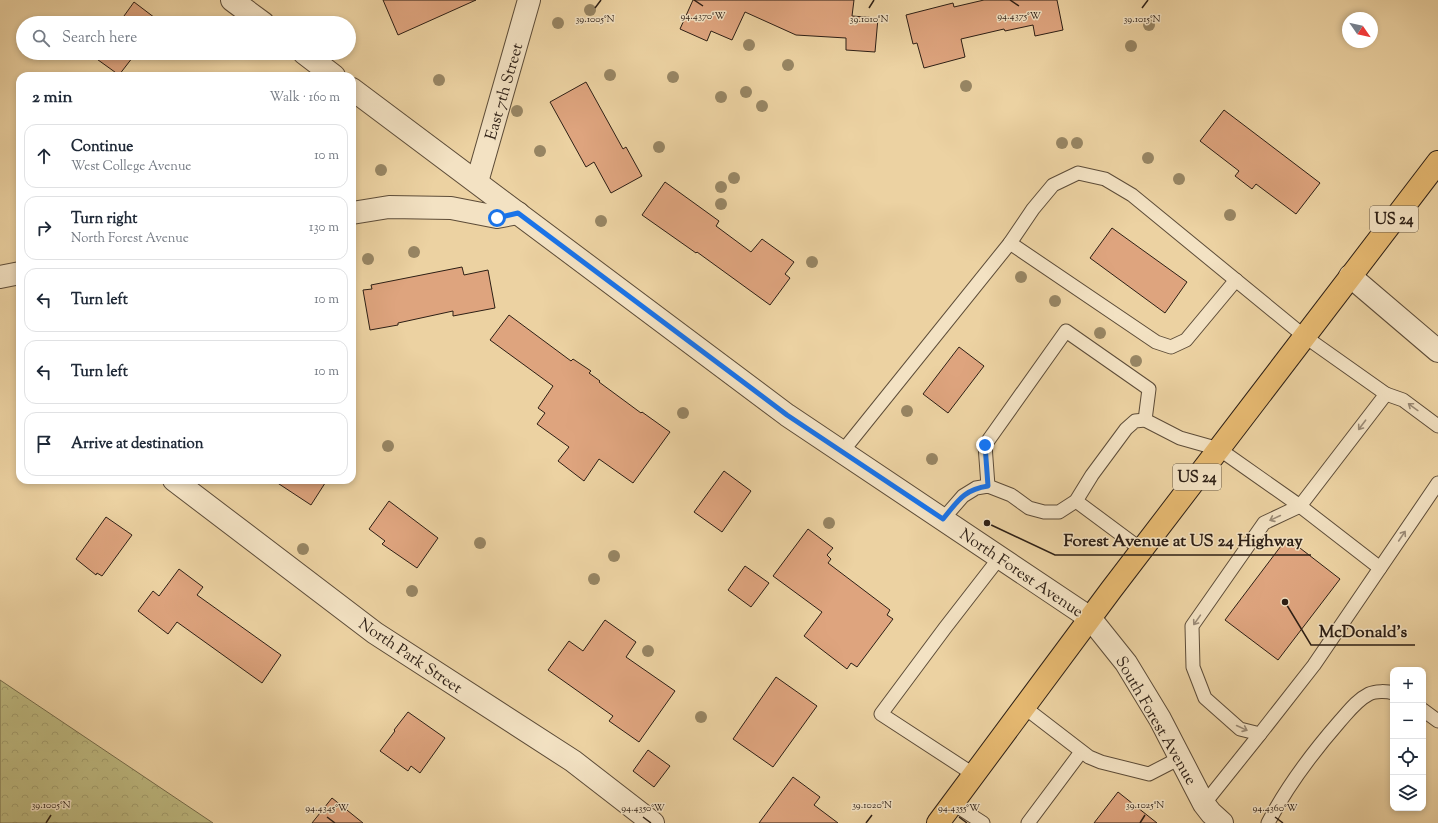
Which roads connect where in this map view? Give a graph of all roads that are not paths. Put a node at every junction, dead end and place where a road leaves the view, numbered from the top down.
1 (232, 0) edge
2 (529, 0) edge
3 (254, 16) edge
4 (313, 60) edge
5 (329, 72) edge
6 (356, 92) edge
7 (1438, 162) edge
8 (477, 182) junction
9 (356, 213) edge
10 (518, 213) junction
11 (1010, 243) junction
12 (16, 274) edge
13 (1350, 276) junction
14 (0, 277) edge
15 (1236, 280) junction
16 (1304, 336) junction
17 (1438, 351) edge
18 (1386, 394) junction
19 (1145, 420) junction
20 (1438, 426) edge
21 (1219, 449) junction
22 (842, 452) junction
23 (1438, 483) edge
24 (179, 484) edge
25 (988, 486) junction
26 (1076, 501) junction
27 (1300, 506) junction
28 (943, 519) junction
29 (1142, 550) junction
30 (1000, 557) junction
31 (1380, 568) junction
32 (1090, 618) junction
33 (1390, 692) edge
34 (1024, 707) junction
35 (1426, 712) edge
36 (1438, 722) edge
37 (1260, 734) junction
38 (1081, 752) junction
39 (1180, 758) junction
40 (973, 774) junction
41 (952, 803) junction
42 (1204, 804) junction
43 (653, 823) edge
44 (938, 823) edge
45 (983, 823) edge
46 (1028, 823) edge
47 (1222, 823) edge
48 (1268, 823) edge

1 - 3 street
2 - 8 street, East 7th Street
4 - 5 street
6 - 8 street, North Forest Avenue
7 - 13 main road, US 24
8 - 10 street, North Forest Avenue
9 - 10 street
10 - 22 street, North Forest Avenue
11 - 15 lane
11 - 15 lane
11 - 22 lane
12 - 14 street
13 - 16 main road, US 24
13 - 17 street
15 - 16 lane
16 - 18 lane
16 - 21 main road, US 24
20 -> 18 lane
18 -> 27 lane
19 - 21 lane
19 - 25 lane
19 - 26 lane
21 - 27 lane
21 - 29 main road, US 24
22 - 28 street, North Forest Avenue
31 -> 23 lane
24 - 43 street, North Park Street
25 - 26 lane
25 - 28 lane
26 - 29 lane
27 - 31 lane
27 -> 37 lane
28 - 30 street, North Forest Avenue
29 - 32 main road, US 24
30 - 32 street, North Forest Avenue
30 - 40 lane
31 - 37 lane
32 - 34 main road, US 24
32 - 39 street, South Forest Avenue
33 - 48 lane
34 - 38 lane
34 - 40 main road, US 24
35 - 36 lane
37 - 42 lane
38 - 39 lane
38 - 46 lane
39 - 42 street, South Forest Avenue
40 - 41 main road, US 24
41 - 44 main road, US 24
41 - 45 lane
42 - 47 street, South Forest Avenue

